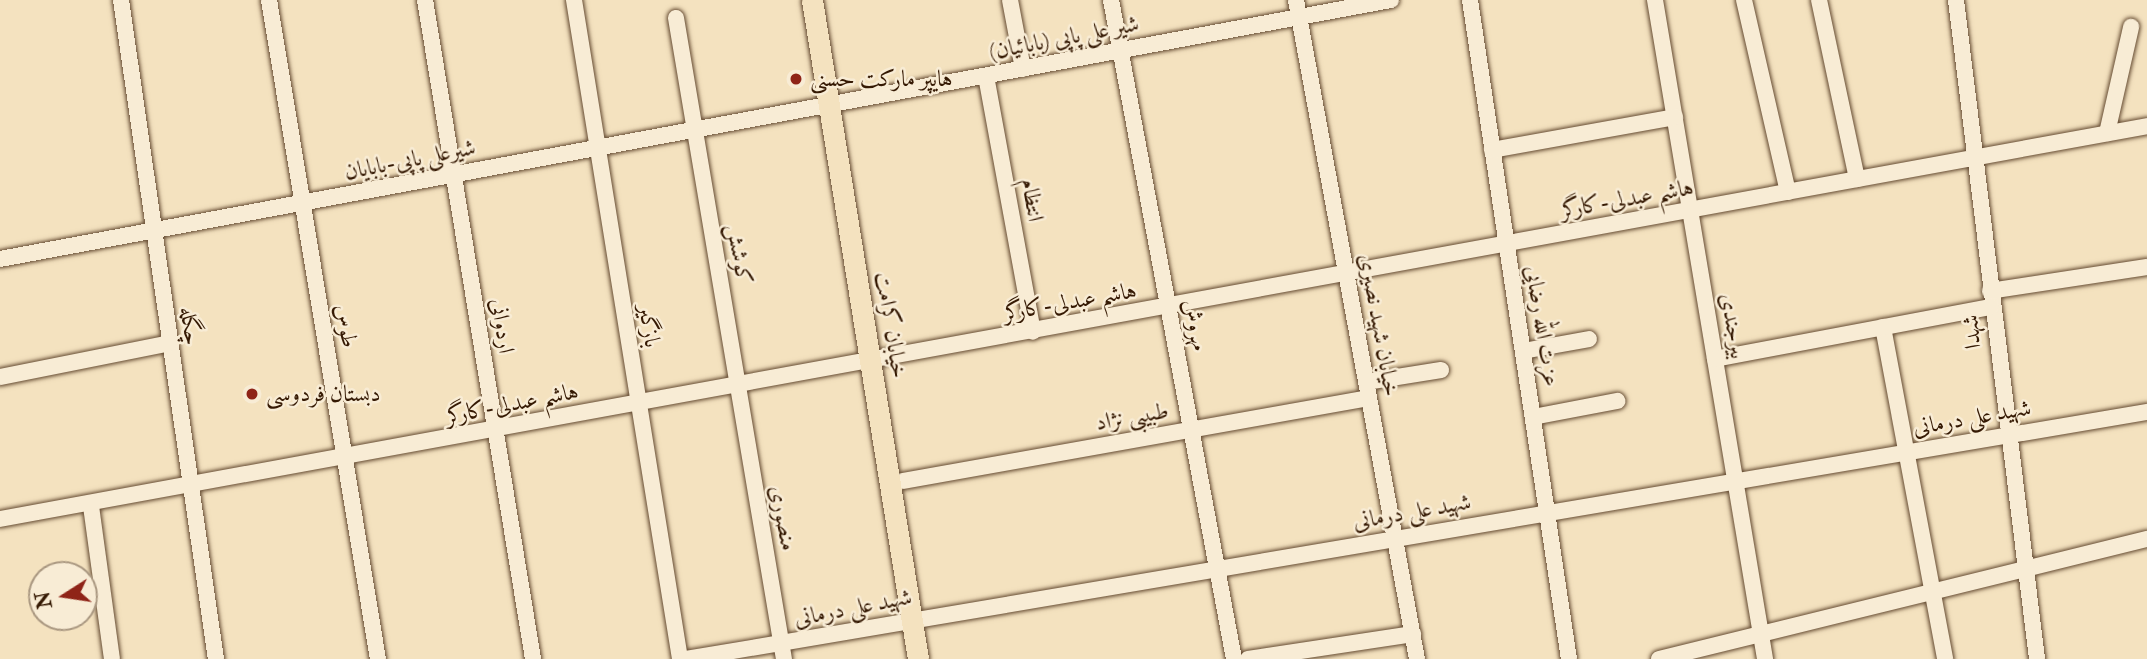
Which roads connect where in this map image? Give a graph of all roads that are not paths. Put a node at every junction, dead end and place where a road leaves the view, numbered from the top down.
1 (121, 0) edge
2 (269, 0) edge
3 (425, 0) edge
4 (574, 0) edge
5 (811, 0) edge
6 (825, 0) edge
7 (1010, 0) edge
8 (1111, 0) edge
9 (1296, 0) edge
10 (1391, 0) edge
11 (1470, 0) edge
12 (1655, 0) edge
13 (1744, 0) edge
14 (1819, 0) edge
15 (1961, 1) edge
16 (676, 18) dead end
17 (1300, 18) junction
18 (2131, 27) dead end
19 (1120, 51) junction
20 (1023, 69) junction
21 (986, 76) junction
22 (835, 104) junction
23 (1675, 117) junction
24 (2147, 125) edge
25 (695, 131) junction
26 (2107, 133) junction
27 (597, 148) junction
28 (1492, 150) junction
29 (1974, 158) junction
30 (454, 175) junction
31 (1857, 179) junction
32 (1788, 192) junction
33 (302, 203) junction
34 (1691, 210) junction
35 (153, 232) junction
36 (1507, 244) junction
37 (0, 259) edge
38 (2147, 267) edge
39 (1346, 274) junction
40 (1991, 299) junction
41 (1168, 307) junction
42 (1883, 327) junction
43 (1033, 331) junction
44 (1589, 339) dead end
45 (170, 343) junction
46 (1523, 351) junction
47 (1715, 359) junction
48 (877, 360) junction
49 (1441, 370) dead end
50 (0, 377) edge
51 (737, 385) junction
52 (1368, 390) junction
53 (1617, 401) dead end
54 (639, 404) junction
55 (2147, 412) edge
56 (1533, 417) junction
57 (496, 430) junction
58 (1191, 430) junction
59 (2006, 435) junction
60 (1906, 452) junction
61 (345, 459) junction
62 (903, 481) junction
63 (1736, 481) junction
64 (188, 488) junction
65 (91, 506) junction
66 (1547, 512) junction
67 (0, 519) edge
68 (1395, 538) junction
69 (2147, 538) edge
70 (2024, 566) junction
71 (1217, 568) junction
72 (1931, 589) junction
73 (918, 618) junction
74 (1761, 632) junction
75 (1413, 634) junction
76 (783, 652) edge
77 (112, 659) edge
78 (216, 659) edge
79 (378, 659) edge
80 (533, 659) edge
81 (680, 659) edge
82 (686, 659) edge
83 (918, 659) edge
84 (932, 659) edge
85 (1234, 659) edge
86 (1248, 659) edge
87 (1418, 659) edge
88 (1569, 659) edge
89 (1659, 659) edge
90 (1765, 659) edge
91 (1945, 659) edge
92 (2036, 659) edge

1 - 35 street, چگله
2 - 33 street, طوس
3 - 30 street, اردوانی
4 - 27 street, بازگیر
5 - 22 main road, خیابان کرامت
6 - 22 main road, خیابان کرامت
7 - 20 street
8 - 19 street, مهروش
9 - 17 street, خیابان شهید نصیری
10 - 17 street, شیر علی پاپی (بابائیان)
11 - 28 street, عزت الله رضایی
12 - 23 street, بیرجندی
13 - 32 street
14 - 31 street
15 - 29 street, شهدا
16 - 25 street, کوشش
17 - 19 street, شیر علی پاپی (بابائیان)
17 - 39 street, خیابان شهید نصیری
18 - 26 street
19 - 20 street, شیر علی پاپی (بابائیان)
19 - 41 street, مهروش
20 - 21 street, شیر علی پاپی (بابائیان)
21 - 22 street, شیر علی پاپی (بابائیان)
21 - 43 street, انتظام
22 - 25 street, شیرعلی پاپی-بابایان
22 - 48 main road, خیابان کرامت
23 - 28 street
23 - 34 street, بیرجندی
24 - 26 street, هاشم عبدلی-کارگر
25 - 27 street, شیرعلی پاپی-بابایان
25 - 51 street, کوشش
26 - 29 street, هاشم عبدلی-کارگر
27 - 30 street, شیرعلی پاپی-بابایان
27 - 54 street, بازگیر
28 - 36 street, عزت الله رضایی
29 - 31 street, هاشم عبدلی-کارگر
29 - 40 street, شهدا
30 - 33 street, شیرعلی پاپی-بابایان
30 - 57 street, اردوانی
31 - 32 street, هاشم عبدلی-کارگر
32 - 34 street, هاشم عبدلی-کارگر
33 - 35 street, شیرعلی پاپی-بابایان
33 - 61 street, طوس
34 - 36 street, هاشم عبدلی-کارگر
34 - 47 street, بیرجندی
35 - 37 street, شیرعلی پاپی-بابایان
35 - 45 street, چگله
36 - 39 street, هاشم عبدلی-کارگر
36 - 46 street, عزت الله رضایی
38 - 40 street
39 - 41 street, هاشم عبدلی-کارگر
39 - 52 street, خیابان شهید نصیری
40 - 42 street
40 - 59 street, شهدا
41 - 43 street, هاشم عبدلی-کارگر
41 - 58 street, مهروش
42 - 47 street
42 - 60 street
43 - 48 street, هاشم عبدلی-کارگر
44 - 46 street
45 - 50 street
45 - 64 street, چگله
46 - 56 street, عزت الله رضایی
47 - 63 street, بیرجندی
48 - 51 street, هاشم عبدلی-کارگر
48 - 62 main road, خیابان کرامت
48 - 73 main road, خیابان کرامت
49 - 52 street, طبیبی نژاد
51 - 54 street, هاشم عبدلی-کارگر
51 - 76 street, منصوری
52 - 58 street, طبیبی نژاد
52 - 68 street, خیابان شهید نصیری
53 - 56 street
54 - 57 street, هاشم عبدلی-کارگر
54 - 81 street, بازگیر
55 - 59 street, شهید علی درمانی
56 - 66 street, عزت الله رضایی
57 - 61 street, هاشم عبدلی-کارگر
57 - 80 street, اردوانی
58 - 62 street, طبیبی نژاد
58 - 71 street, مهروش
59 - 60 street, شهید علی درمانی
59 - 70 street, شهدا
60 - 63 street, شهید علی درمانی
60 - 72 street
61 - 64 street, هاشم عبدلی-کارگر
61 - 79 street, طوس
62 - 73 main road, خیابان کرامت
63 - 66 street, شهید علی درمانی
63 - 74 street, بیرجندی
64 - 65 street, هاشم عبدلی-کارگر
64 - 78 street, چگله
65 - 67 street, هاشم عبدلی-کارگر
65 - 77 street
66 - 68 street, شهید علی درمانی
66 - 88 street, عزت الله رضایی
68 - 71 street, شهید علی درمانی
68 - 75 street, خیابان شهید نصیری
69 - 70 street
70 - 72 street
70 - 92 street, شهدا
71 - 73 street, شهید علی درمانی
71 - 85 street, مهروش
72 - 74 street
72 - 91 street
73 - 76 street, شهید علی درمانی
73 - 83 main road, خیابان کرامت
73 - 84 main road, خیابان کرامت
74 - 89 street
74 - 90 street, بیرجندی
75 - 86 street
75 - 87 street, خیابان شهید نصیری
76 - 82 street, شهید علی درمانی

